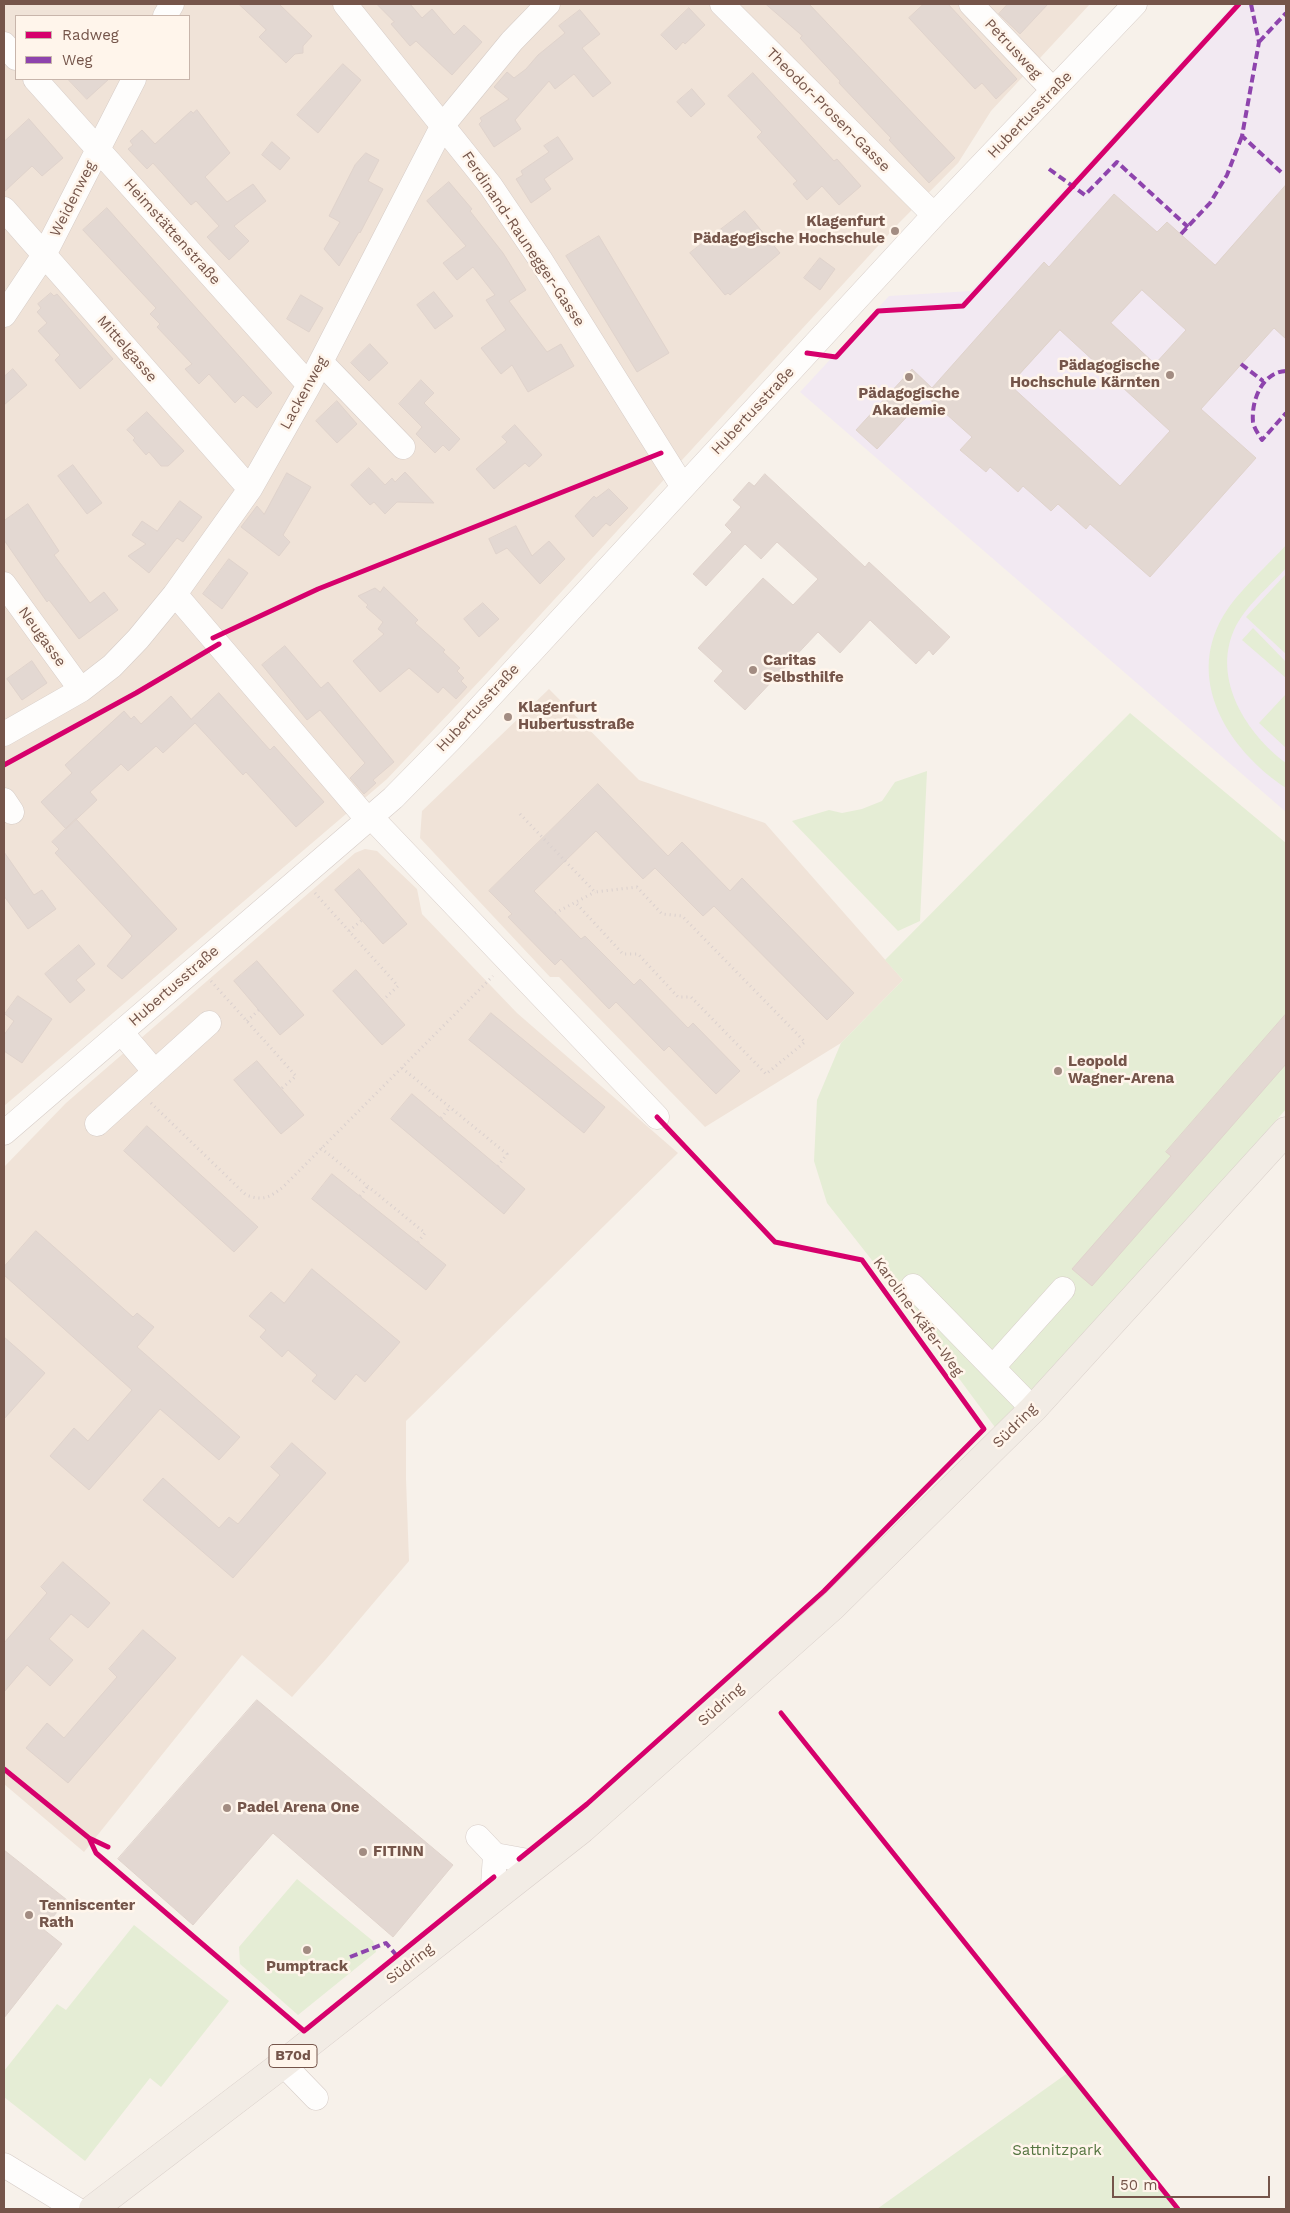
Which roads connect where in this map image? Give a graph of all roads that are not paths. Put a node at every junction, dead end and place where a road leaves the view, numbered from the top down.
1 (172, 4) edge
2 (345, 4) edge
3 (548, 4) edge
4 (722, 4) edge
5 (1134, 4) edge
6 (974, 5) edge
7 (166, 15) edge
8 (4, 44) edge
9 (15, 57) edge
10 (36, 80) edge
11 (133, 80) edge
12 (1053, 90) junction
13 (443, 125) junction
14 (98, 149) junction
15 (4, 209) edge
16 (934, 215) junction
17 (44, 254) junction
18 (4, 315) edge
19 (321, 362) junction
20 (309, 385) junction
21 (403, 447) dead end
22 (683, 487) junction
23 (250, 489) junction
24 (4, 584) edge
25 (175, 594) junction
26 (81, 690) junction
27 (4, 734) edge
28 (370, 819) junction
29 (209, 1023) dead end
30 (121, 1032) junction
31 (155, 1072) junction
32 (658, 1117) dead end
33 (96, 1124) dead end
34 (1286, 1131) edge
35 (4, 1133) edge
36 (913, 1286) dead end
37 (1063, 1289) dead end
38 (993, 1367) junction
39 (1033, 1408) junction
40 (478, 1837) dead end
41 (495, 1855) junction
42 (539, 1862) junction
43 (492, 1900) junction
44 (283, 2064) junction
45 (316, 2098) dead end
46 (4, 2165) edge
47 (76, 2209) edge
48 (92, 2209) edge

1 - 7 street
2 - 13 street, Ferdinand-Raunegger-Gasse
3 - 13 street, Lackenweg
4 - 16 street, Theodor-Prosen-Gasse
5 - 12 street, Hubertusstraße
6 - 12 street, Petrusweg
8 - 9 street
10 - 14 street, Heimstättenstraße
11 - 14 street, Weidenweg
12 - 16 street, Hubertusstraße
13 - 19 street, Lackenweg
13 - 22 street, Ferdinand-Raunegger-Gasse
14 - 17 street, Weidenweg
14 - 20 street, Heimstättenstraße
15 - 17 street, Mittelgasse
16 - 22 street, Hubertusstraße
17 - 18 street, Weidenweg
17 - 23 street, Mittelgasse
19 - 20 street, Lackenweg
19 - 21 street
20 - 23 street, Lackenweg
22 - 28 street, Hubertusstraße
23 - 25 street, Lackenweg
24 - 26 street, Neugasse
25 - 26 street, Lackenweg
25 - 28 street
26 - 27 street, Lackenweg
28 - 30 street, Hubertusstraße
28 - 32 street
29 - 31 street
30 - 31 street
30 - 35 street, Hubertusstraße
31 - 33 street
34 - 39 main road, Südring / B70d
36 - 38 street
37 - 38 street
38 - 39 street
39 - 42 main road, Südring / B70d
40 - 41 street
41 - 42 street
41 - 43 street
42 - 43 main road, Südring / B70d
43 - 44 main road, Südring / B70d
44 - 45 street
44 - 48 main road, Südring / B70d
46 - 47 street

